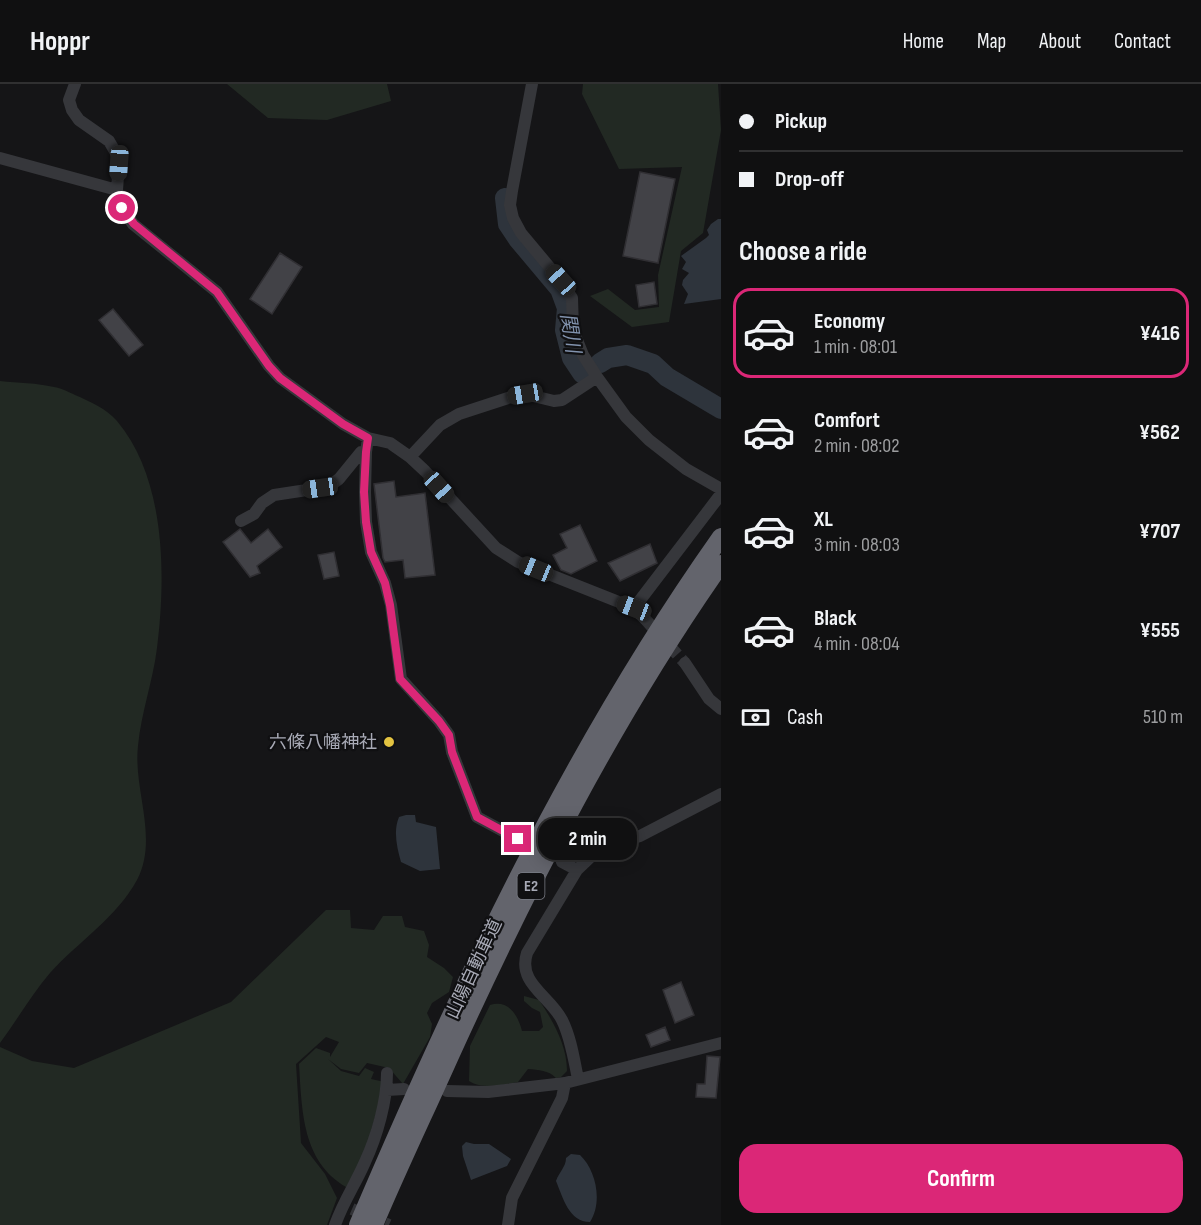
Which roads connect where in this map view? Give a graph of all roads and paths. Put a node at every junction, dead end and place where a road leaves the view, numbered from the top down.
1 (75, 84) edge
2 (532, 84) edge
3 (0, 158) edge
4 (117, 190) junction
5 (597, 377) junction
6 (368, 438) junction
7 (366, 452) junction
8 (410, 458) junction
9 (721, 489) edge
10 (721, 495) edge
11 (241, 521) dead end
12 (721, 537) edge
13 (721, 564) edge
14 (634, 608) junction
15 (645, 619) tunnel mouth
16 (685, 663) tunnel mouth
17 (721, 709) edge
18 (721, 794) edge
19 (518, 839) dead end
20 (562, 862) dead end
21 (577, 870) junction
22 (721, 1043) edge
23 (387, 1073) dead end
24 (572, 1081) junction
25 (404, 1089) dead end
26 (387, 1090) junction
27 (447, 1091) dead end
28 (350, 1213) edge
29 (335, 1225) edge
30 (374, 1225) edge
31 (508, 1225) edge

1 - 4 street
2 - 5 street
3 - 4 street
4 - 6 street
5 - 8 street
5 - 9 street
6 - 7 street
6 - 8 street
7 - 11 street
7 - 19 street
8 - 14 street
10 - 14 street
12 - 28 highway, 山陽自動車道 / E2
13 - 30 highway, 山陽自動車道 / E2
14 - 15 street
16 - 17 street
18 - 21 street
20 - 21 street
21 - 24 street
22 - 24 street
23 - 26 street
24 - 27 street
24 - 31 street
25 - 26 street
26 - 28 street
28 - 29 street

